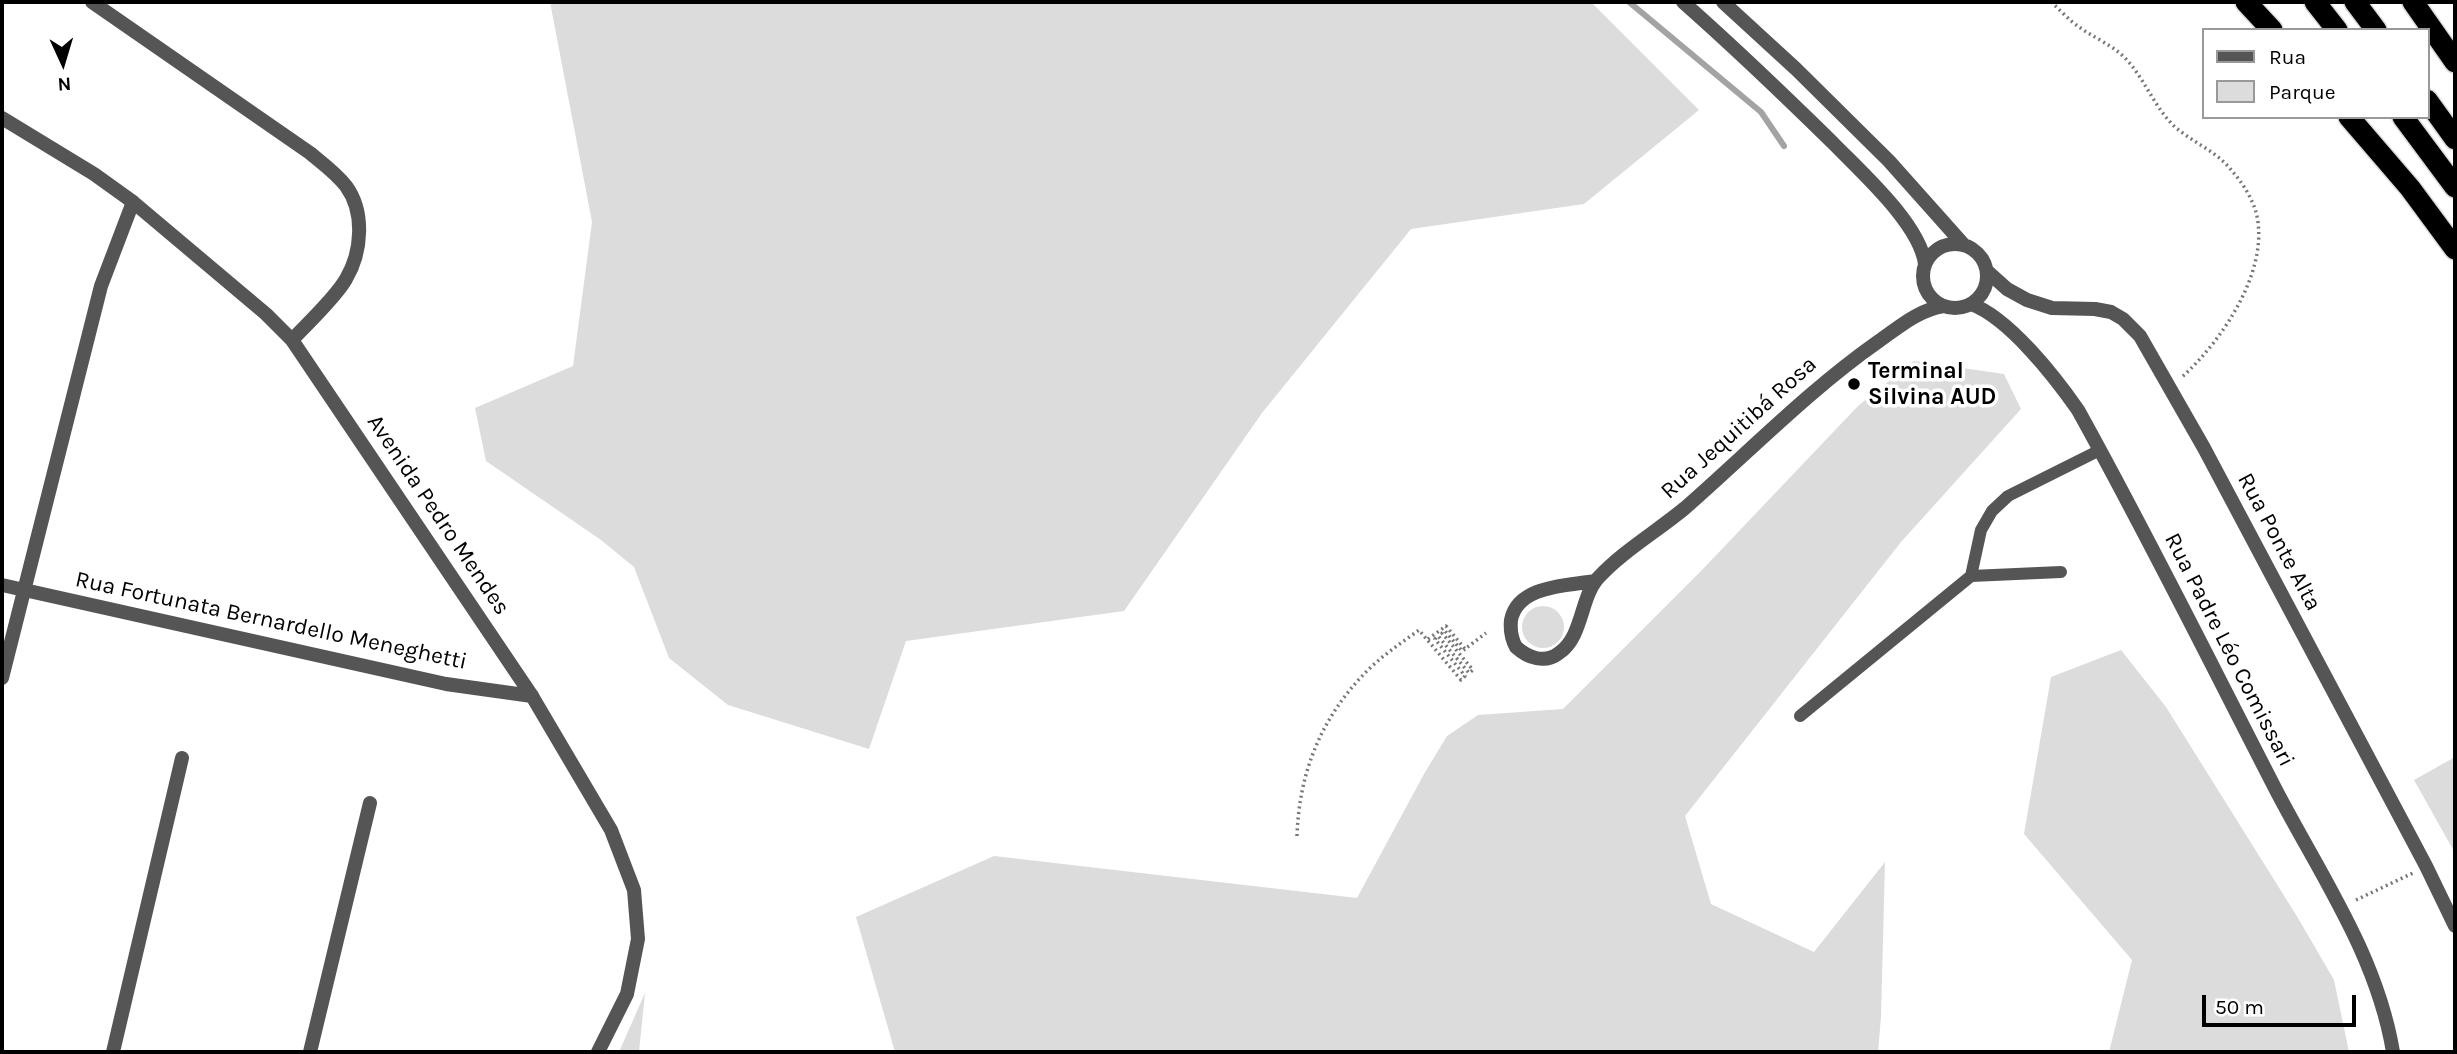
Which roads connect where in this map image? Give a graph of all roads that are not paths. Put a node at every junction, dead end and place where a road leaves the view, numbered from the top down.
1 (92, 2) edge
2 (1683, 2) edge
3 (1723, 2) edge
4 (2246, 2) edge
5 (2315, 2) edge
6 (2356, 2) edge
7 (2413, 2) edge
8 (2270, 28) edge
9 (2335, 28) edge
10 (2375, 28) edge
11 (2455, 62) edge
12 (2429, 103) edge
13 (2, 118) edge
14 (2351, 119) edge
15 (2404, 119) edge
16 (2455, 139) edge
17 (2455, 187) edge
18 (133, 202) junction
19 (1963, 244) junction
20 (2455, 249) edge
21 (1925, 264) junction
22 (1987, 271) junction
23 (1927, 291) junction
24 (1971, 304) junction
25 (1944, 306) junction
26 (1917, 314) junction
27 (292, 340) junction
28 (2100, 450) junction
29 (2061, 572) dead end
30 (1971, 576) junction
31 (1595, 581) junction
32 (2, 585) edge
33 (25, 591) junction
34 (2, 678) edge
35 (531, 696) junction
36 (1800, 716) dead end
37 (182, 758) dead end
38 (370, 803) dead end
39 (2455, 926) edge
40 (113, 1052) edge
41 (310, 1052) edge
42 (598, 1052) edge
43 (2393, 1052) edge

1 - 27 street
2 - 21 street
3 - 19 street
4 - 8 highway
5 - 9 highway
6 - 10 highway
7 - 11 highway
12 - 16 highway
13 - 18 street, Avenida Pedro Mendes
14 - 20 highway
15 - 17 highway
18 - 27 street, Avenida Pedro Mendes
18 - 33 street
19 - 21 street
19 - 22 street
21 - 23 street
22 - 24 street
22 - 39 street, Rua Ponte Alta
23 - 25 street
23 - 26 street
24 - 25 street
24 - 28 street, Rua Padre Léo Comissari
25 - 26 street, Rua Jequitibá Rosa
26 - 31 street, Rua Jequitibá Rosa
27 - 35 street, Avenida Pedro Mendes
28 - 30 lane
28 - 43 street, Rua Padre Léo Comissari
29 - 30 lane
30 - 36 lane
31 - 31 street, Rua Jequitibá Rosa
32 - 33 street, Rua Fortunata Bernardello Meneghetti
33 - 34 street
33 - 35 street, Rua Fortunata Bernardello Meneghetti
35 - 42 street, Avenida Pedro Mendes
37 - 40 street
38 - 41 street

